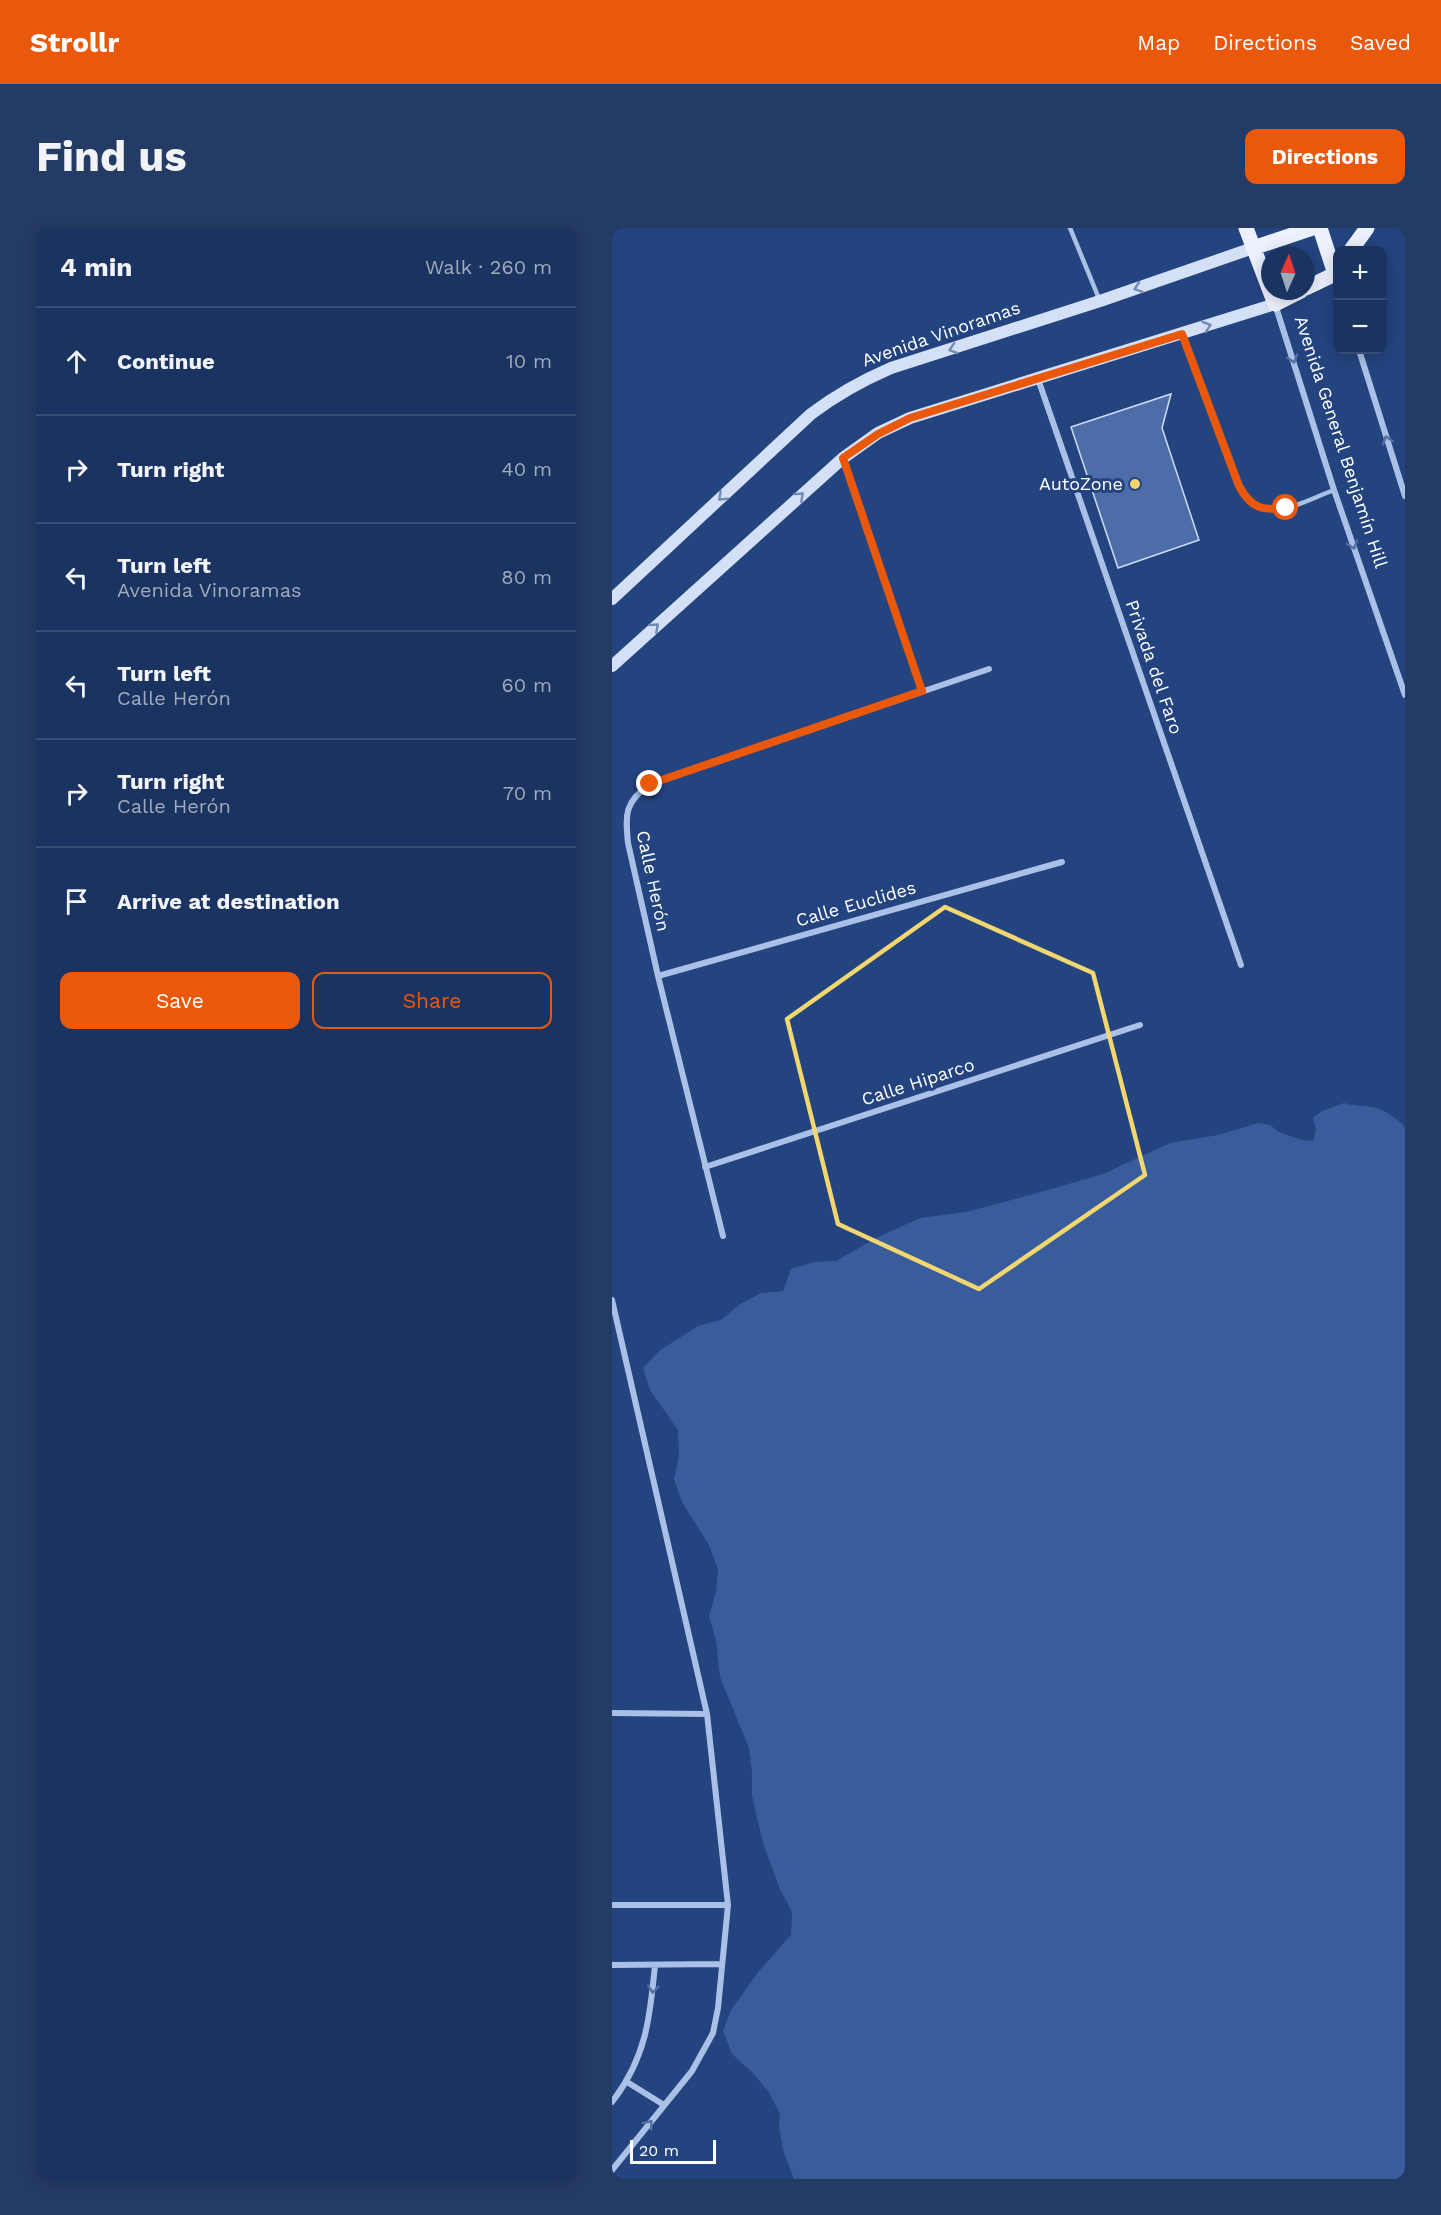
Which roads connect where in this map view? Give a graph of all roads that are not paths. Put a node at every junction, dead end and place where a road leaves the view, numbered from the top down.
1 (1070, 228) edge
2 (1246, 228) edge
3 (1312, 228) edge
4 (1320, 228) edge
5 (1367, 228) edge
6 (1354, 246) edge
7 (1253, 248) junction
8 (1333, 265) edge
9 (1261, 268) edge
10 (1333, 278) edge
11 (1315, 285) edge
12 (1261, 300) edge
13 (1274, 300) edge
14 (1100, 301) junction
15 (1182, 334) junction
16 (1360, 354) edge
17 (1038, 379) junction
18 (843, 458) junction
19 (1334, 490) junction
20 (1405, 496) edge
21 (612, 599) edge
22 (612, 666) edge
23 (989, 669) dead end
24 (922, 691) junction
25 (1405, 695) edge
26 (1062, 862) dead end
27 (1242, 965) dead end
28 (657, 976) junction
29 (1140, 1025) dead end
30 (705, 1167) junction
31 (723, 1236) dead end
32 (612, 1300) edge
33 (622, 1343) junction
34 (612, 1344) edge
35 (612, 1713) edge
36 (707, 1714) junction
37 (612, 1905) edge
38 (728, 1905) junction
39 (722, 1964) junction
40 (612, 1965) edge
41 (655, 1965) junction
42 (627, 2082) junction
43 (612, 2102) edge
44 (664, 2105) junction
45 (612, 2170) edge

1 - 14 lane
2 - 7 main road
3 - 7 main road, Avenida Vinoramas
4 - 8 main road
5 - 6 main road
7 - 9 main road
7 -> 14 street, Avenida Vinoramas
10 - 11 main road
15 -> 12 street
13 -> 19 street, Avenida General Benjamín Hill
14 -> 21 street, Avenida Vinoramas
15 - 17 street
15 - 19 lane
20 -> 16 street
17 - 18 street
17 - 27 street, Privada del Faro
22 -> 18 street
18 - 24 street
19 -> 25 street, Avenida General Benjamín Hill
23 - 24 street, Calle Herón
24 - 28 street, Calle Herón
26 - 28 street, Calle Euclides
28 - 30 street, Calle Herón
29 - 30 street, Calle Hiparco
30 - 31 street, Calle Herón
32 - 33 street
33 - 34 street
33 - 36 street
35 - 36 street
36 - 38 street
37 - 38 street
38 - 39 street
39 - 41 street
39 - 44 street
40 - 41 street
41 -> 42 street
42 - 43 street
42 - 44 street
45 -> 44 street

